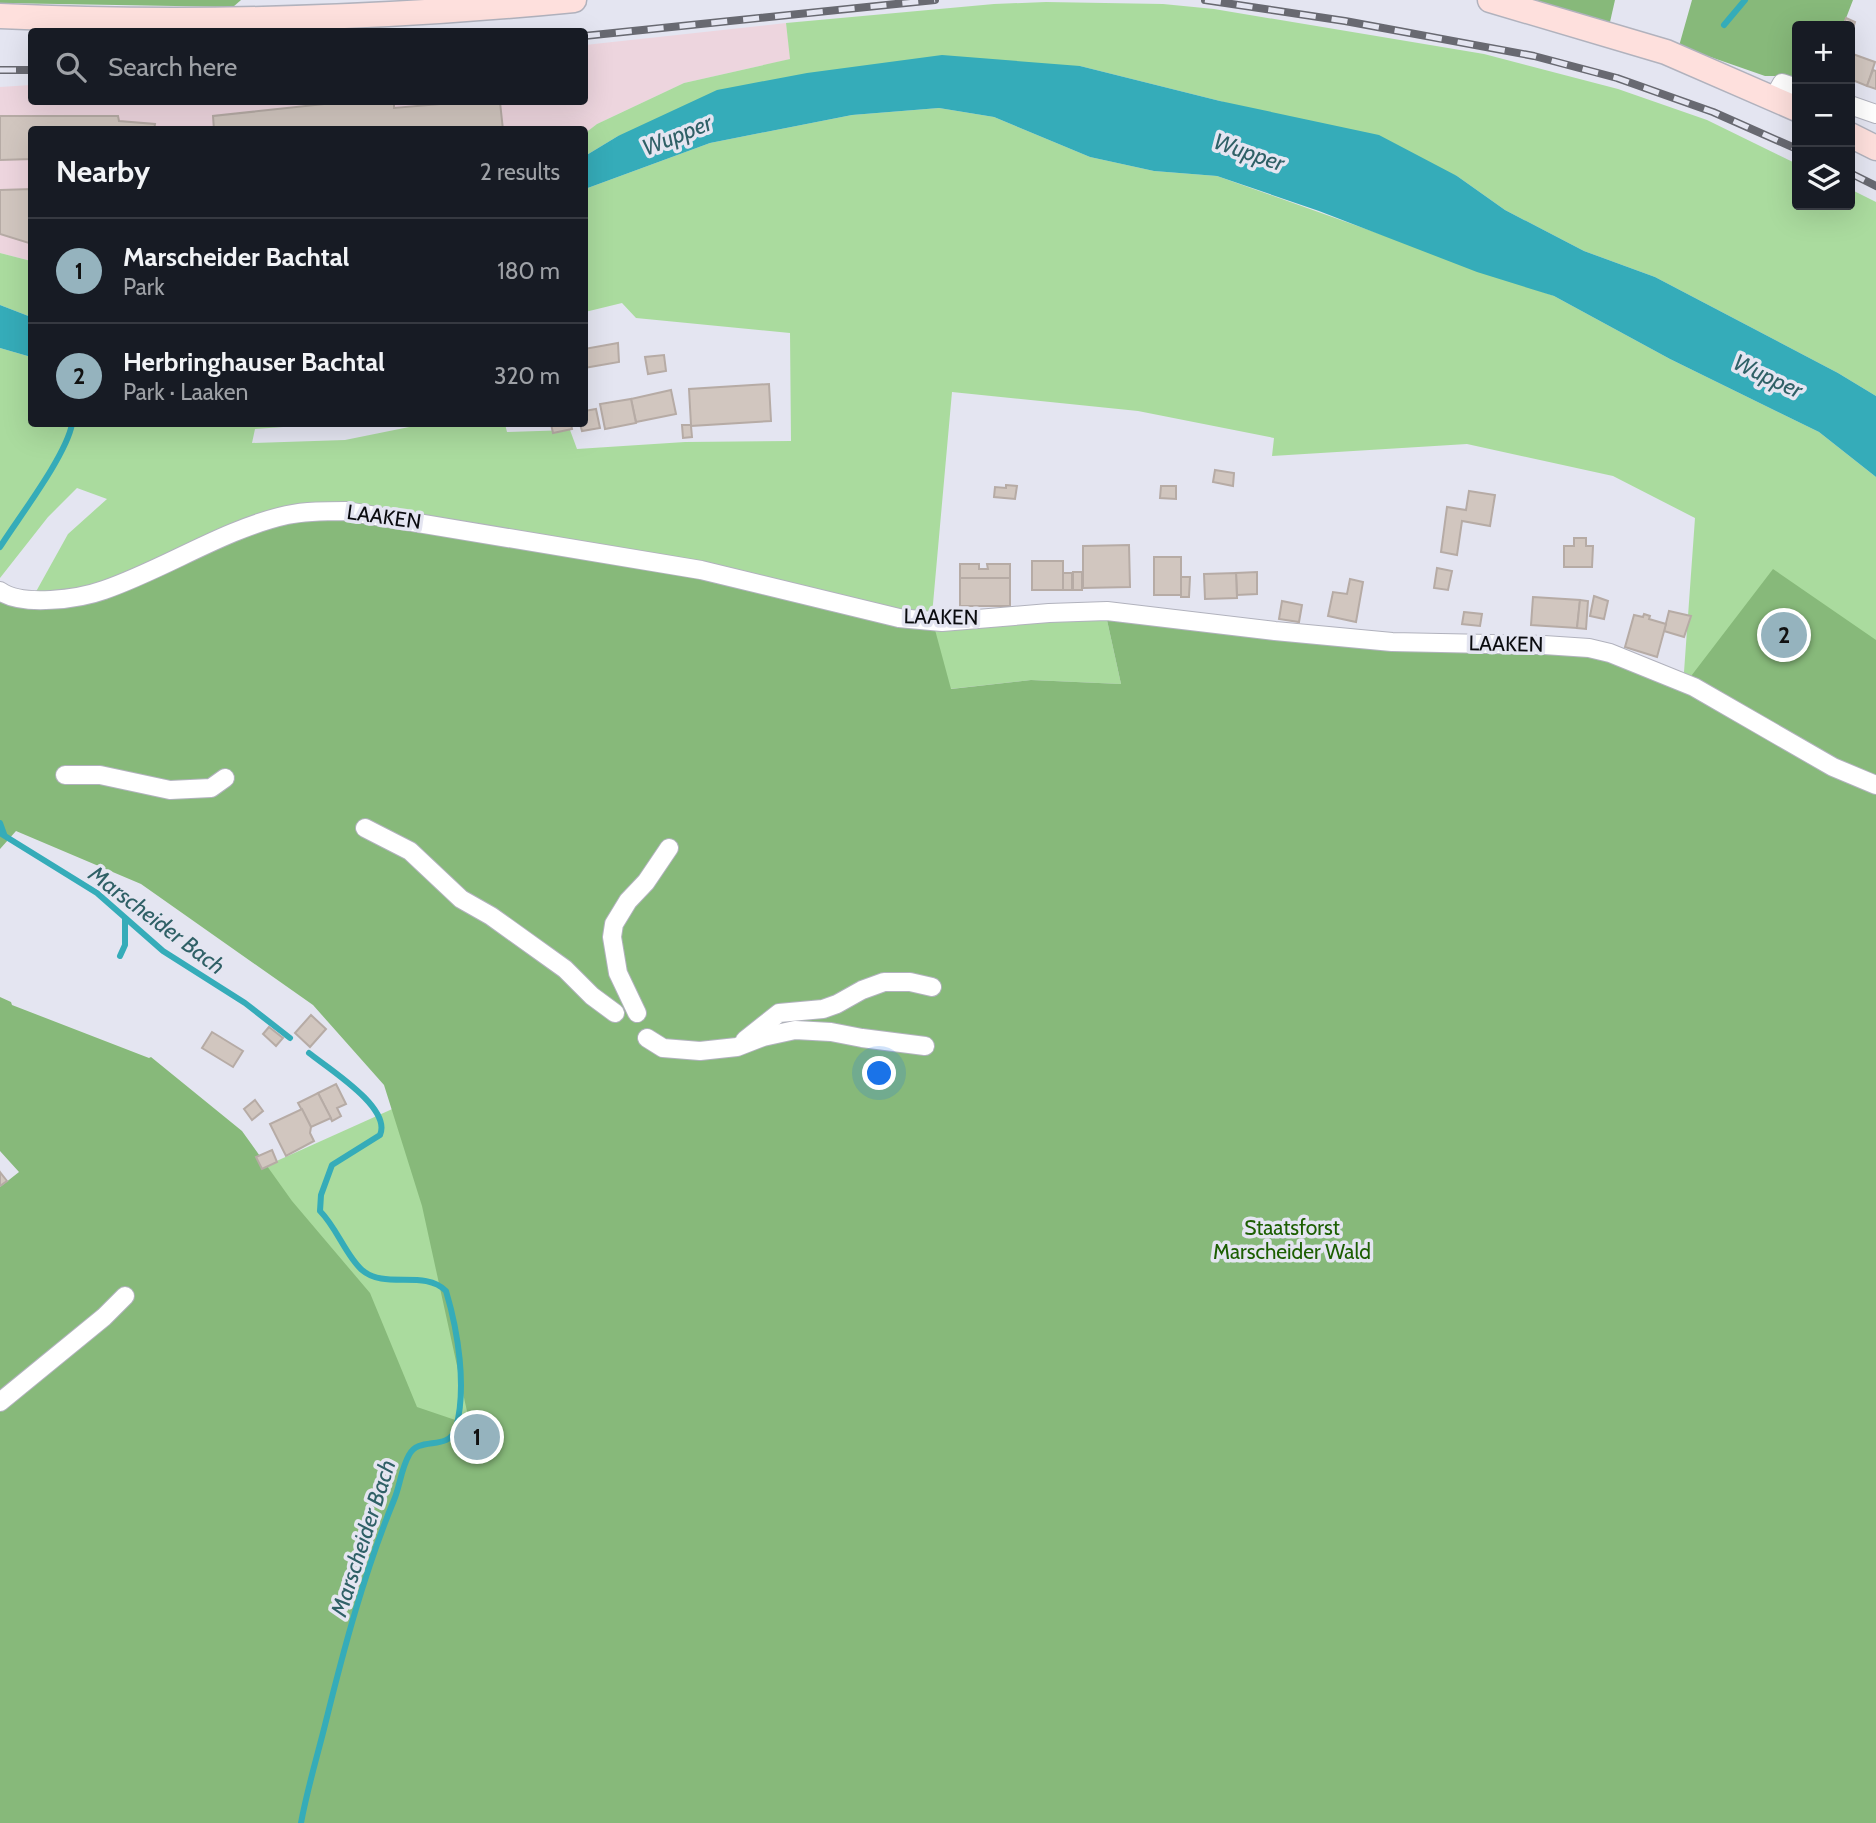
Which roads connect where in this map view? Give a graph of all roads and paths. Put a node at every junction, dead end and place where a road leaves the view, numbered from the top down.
1 (574, 0) edge
2 (1490, 0) edge
3 (0, 16) edge
4 (1792, 86) edge
5 (1774, 97) junction
6 (1792, 106) edge
7 (1855, 107) edge
8 (1876, 114) edge
9 (1855, 138) edge
10 (1876, 148) edge
11 (0, 591) edge
12 (65, 775) dead end
13 (225, 778) dead end
14 (1876, 785) edge
15 (365, 828) dead end
16 (669, 848) dead end
17 (932, 987) dead end
18 (615, 1013) dead end
19 (638, 1013) dead end
20 (647, 1038) dead end
21 (925, 1046) dead end
22 (737, 1047) junction
23 (125, 1296) dead end
24 (0, 1402) edge

1 - 3 main road
2 - 5 main road
4 - 5 street
5 - 6 main road
7 - 8 street
9 - 10 main road
11 - 14 street, LAAKEN
12 - 13 street
15 - 18 street
16 - 19 street
17 - 22 street
20 - 22 street
21 - 22 street
23 - 24 street

